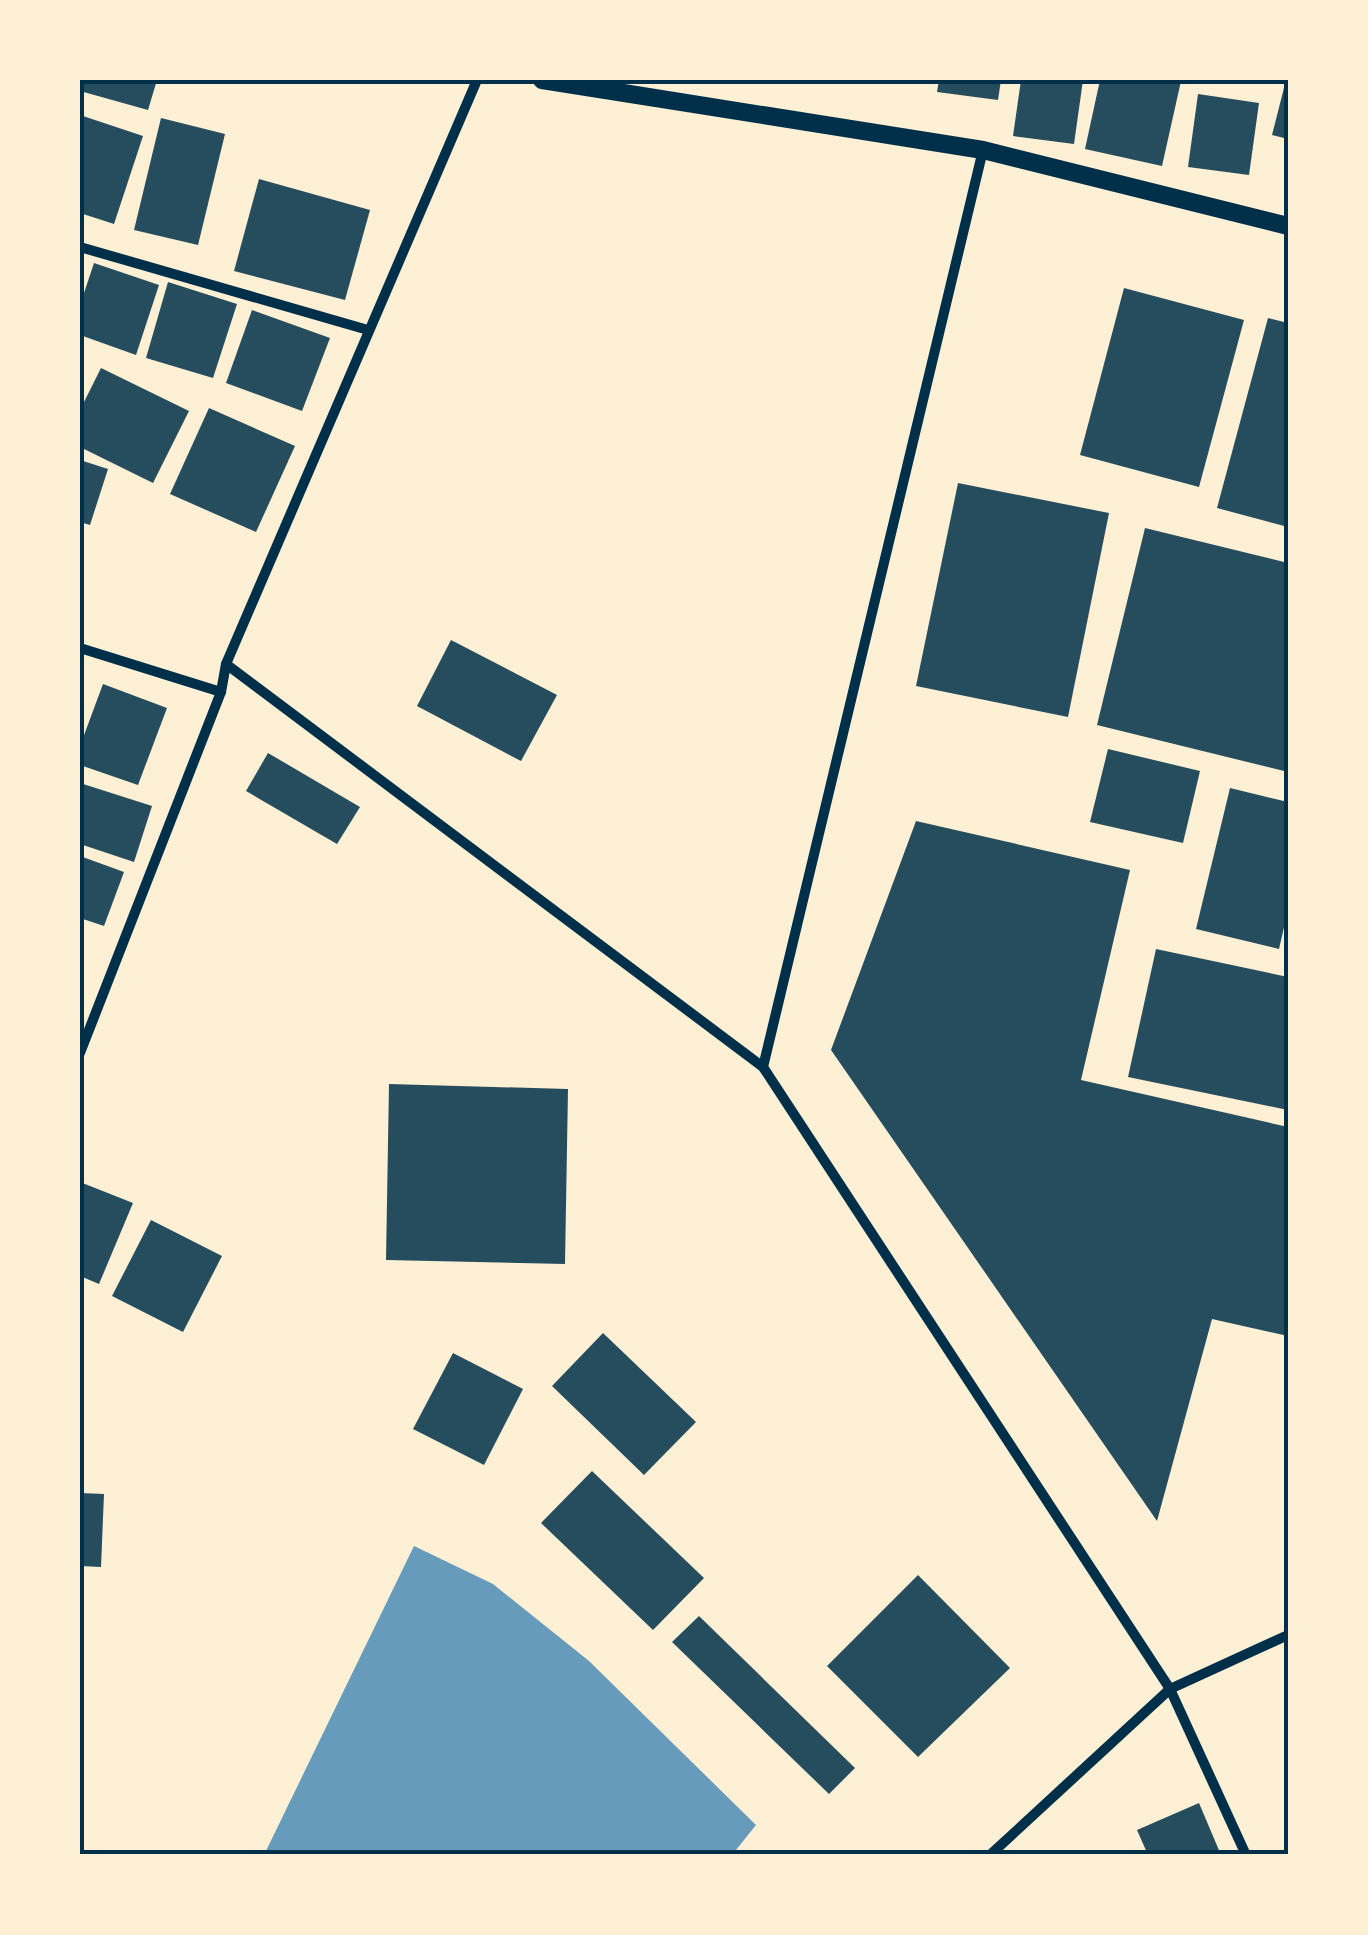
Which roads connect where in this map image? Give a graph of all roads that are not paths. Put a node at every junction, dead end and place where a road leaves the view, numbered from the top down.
1 (477, 80) edge
2 (542, 80) edge
3 (596, 85) edge
4 (983, 150) junction
5 (1288, 226) edge
6 (80, 247) edge
7 (368, 330) junction
8 (80, 648) edge
9 (226, 664) junction
10 (221, 692) junction
11 (80, 1053) edge
12 (763, 1066) junction
13 (1288, 1635) edge
14 (1170, 1689) junction
15 (990, 1855) edge
16 (1246, 1855) edge

1 - 7 street
2 - 3 street
3 - 4 street
4 - 5 street
4 - 12 street
6 - 7 street
7 - 9 street
8 - 10 street
9 - 10 street
9 - 12 street
10 - 11 street
12 - 14 street
13 - 14 street
14 - 15 street
14 - 16 street

